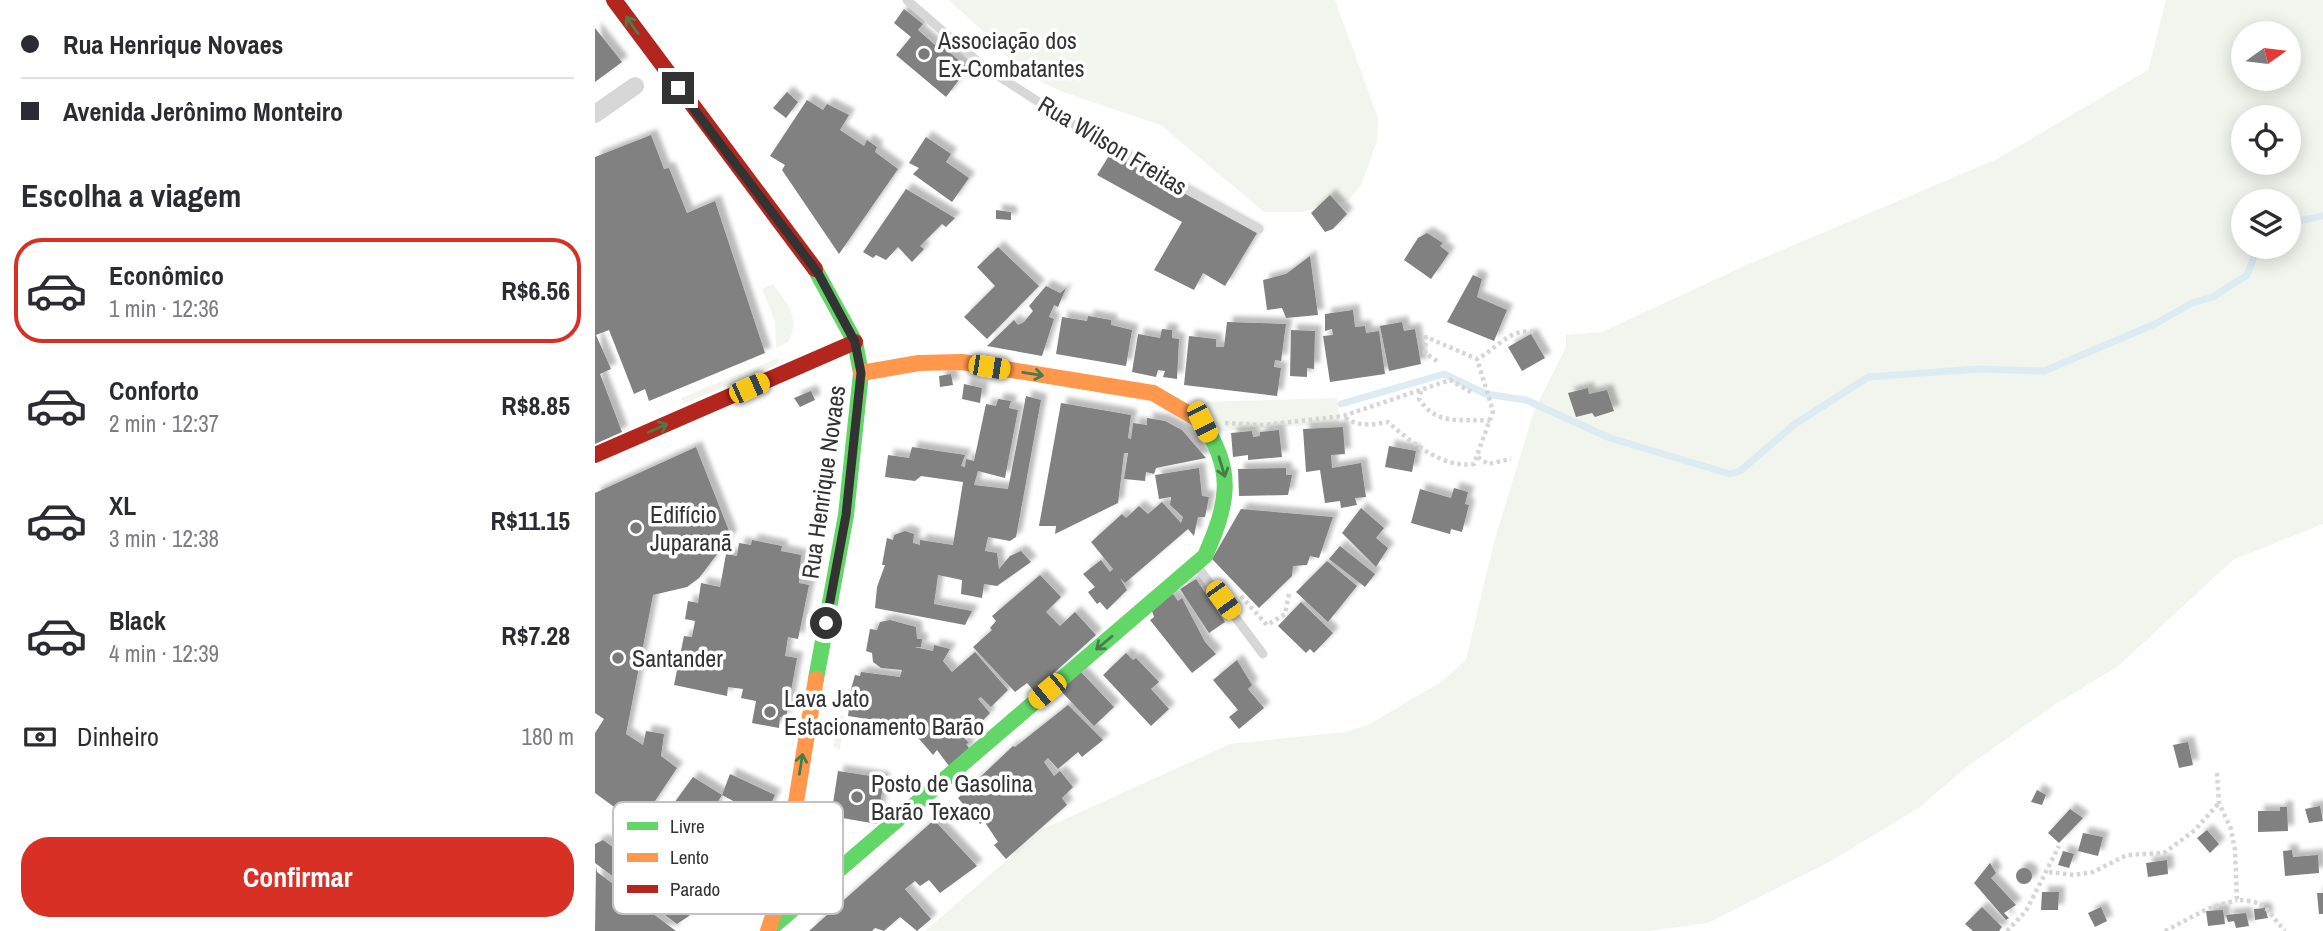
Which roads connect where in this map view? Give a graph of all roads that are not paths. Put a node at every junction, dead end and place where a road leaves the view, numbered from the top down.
1 (614, 0) edge
2 (907, 0) edge
3 (635, 86) dead end
4 (595, 114) edge
5 (1259, 229) dead end
6 (855, 342) junction
7 (861, 373) junction
8 (595, 455) edge
9 (1196, 564) junction
10 (1263, 654) dead end
11 (795, 802) edge
12 (843, 866) edge
13 (787, 914) edge
14 (769, 929) edge

6 -> 1 main road, Rua Henrique Novaes
2 - 5 lane, Rua Wilson Freitas
3 - 4 street
6 - 7 main road, Rua Henrique Novaes
8 -> 6 main road
7 -> 9 main road
11 -> 7 main road, Rua Henrique Novaes
9 - 10 lane
9 -> 12 main road
13 -> 14 main road

